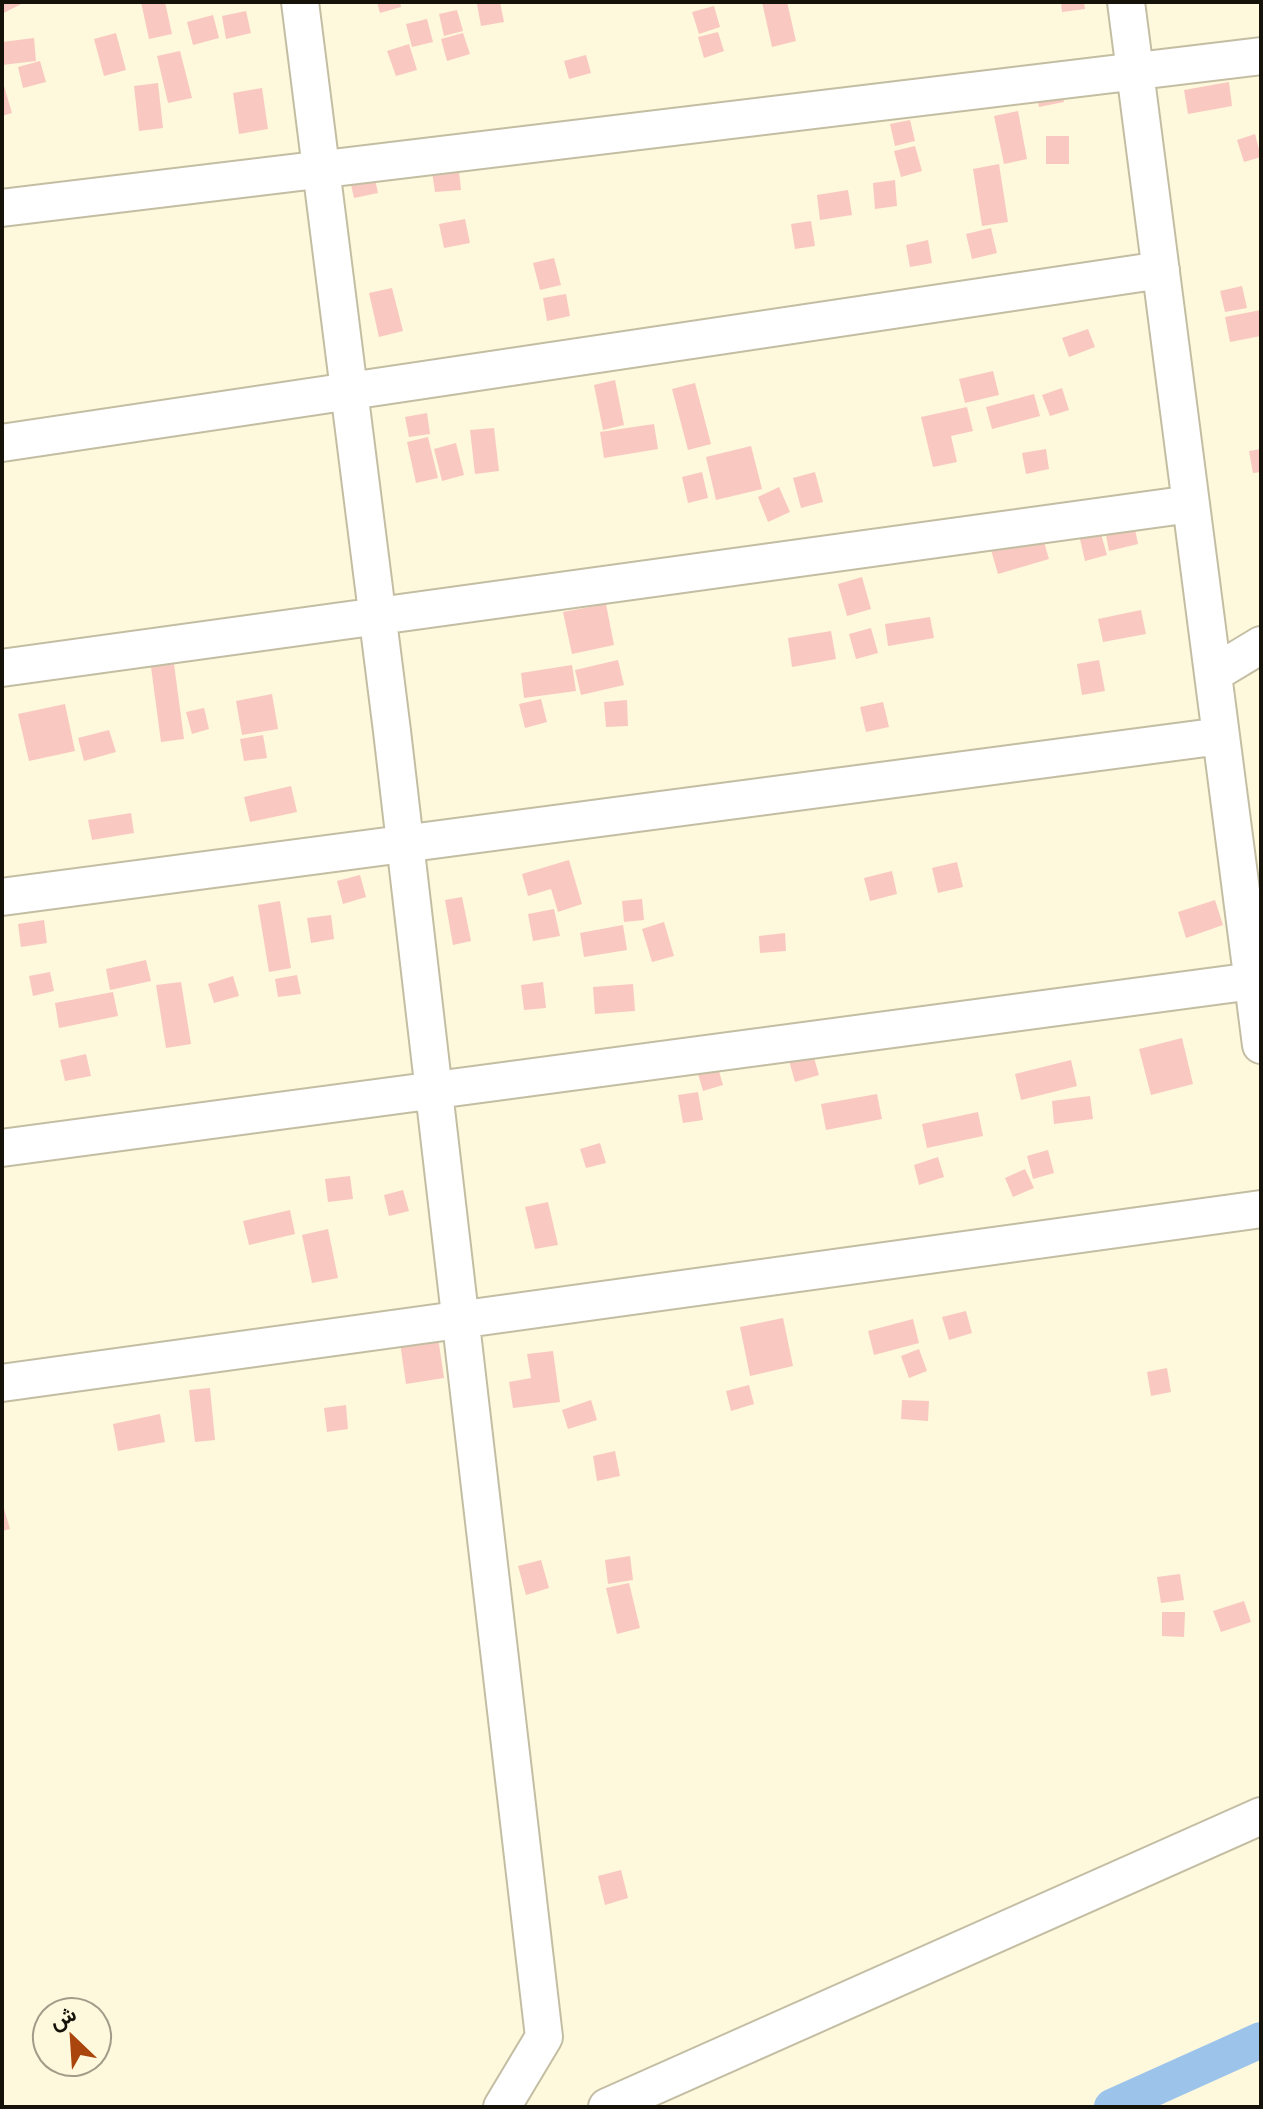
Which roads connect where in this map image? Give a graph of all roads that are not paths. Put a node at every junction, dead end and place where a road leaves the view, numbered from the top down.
1 (300, 2) edge
2 (1126, 2) edge
3 (1261, 56) edge
4 (1135, 71) junction
5 (321, 169) junction
6 (2, 208) edge
7 (1161, 270) junction
8 (349, 391) junction
9 (2, 443) edge
10 (1191, 504) junction
11 (378, 616) junction
12 (1261, 645) edge
13 (2, 668) edge
14 (1213, 674) junction
15 (1221, 736) junction
16 (406, 844) junction
17 (1250, 875) edge
18 (2, 897) edge
19 (1253, 981) junction
20 (1261, 1045) edge
21 (434, 1090) junction
22 (2, 1148) edge
23 (1261, 1209) edge
24 (461, 1320) junction
25 (2, 1383) edge
26 (1261, 1816) edge
27 (502, 2107) edge
28 (607, 2107) edge

1 - 5 street
2 - 4 street
3 - 4 street
4 - 5 street
4 - 7 street
5 - 6 street
5 - 8 street
7 - 8 street
7 - 10 street
8 - 9 street
8 - 11 street
10 - 11 street
10 - 14 street
11 - 13 street
11 - 16 street
12 - 14 street
14 - 15 street
15 - 16 street
15 - 17 street
16 - 18 street
16 - 21 street
17 - 19 street
19 - 20 street
19 - 21 street
21 - 22 street
21 - 24 street
23 - 24 street
24 - 25 street
24 - 27 street
26 - 28 street

